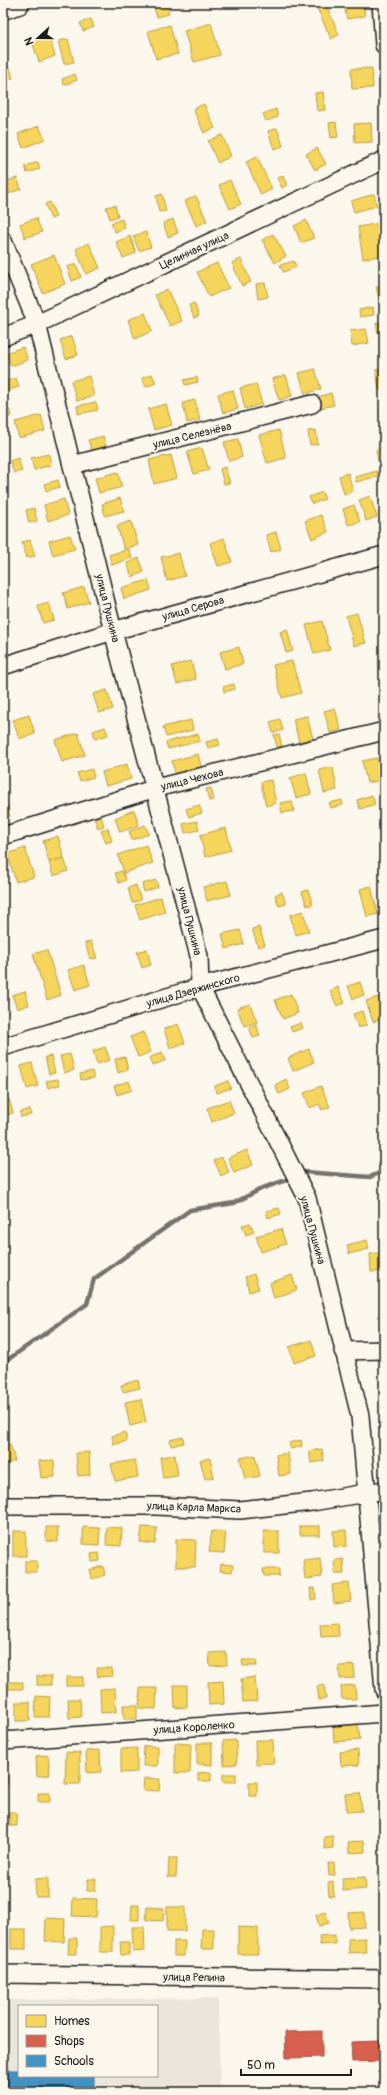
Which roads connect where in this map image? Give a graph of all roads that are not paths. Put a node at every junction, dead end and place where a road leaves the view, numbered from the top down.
1 (18, 3) edge
2 (381, 3) edge
3 (3, 8) edge
4 (384, 45) edge
5 (384, 160) edge
6 (3, 240) edge
7 (36, 324) junction
8 (3, 337) edge
9 (312, 404) dead end
10 (72, 465) junction
11 (384, 555) edge
12 (113, 631) junction
13 (3, 666) edge
14 (384, 731) edge
15 (156, 788) junction
16 (3, 836) edge
17 (384, 939) edge
18 (200, 987) junction
19 (3, 1047) edge
20 (384, 1350) edge
21 (343, 1351) junction
22 (384, 1490) edge
23 (367, 1492) junction
24 (3, 1506) edge
25 (384, 1690) edge
26 (384, 1713) edge
27 (3, 1741) edge
28 (3, 1974) edge
29 (384, 1979) edge

1 - 3 main road
2 - 4 street
5 - 7 street, Целинная улица
6 - 7 street, улица Пушкина
7 - 8 street, Целинная улица
7 - 10 street, улица Пушкина
9 - 10 street, улица Селезнёва
10 - 12 street, улица Пушкина
11 - 12 street, улица Серова
12 - 13 street, улица Серова
12 - 15 street, улица Пушкина
14 - 15 street, улица Чехова
15 - 16 street, улица Чехова
15 - 18 street, улица Пушкина
17 - 18 street, улица Дзержинского
18 - 19 street, улица Дзержинского
18 - 21 street, улица Пушкина
20 - 21 street
21 - 23 street, улица Пушкина
22 - 23 street, улица Карла Маркса
23 - 24 street, улица Карла Маркса
23 - 25 street, улица Пушкина
26 - 27 street, улица Короленко
28 - 29 street, улица Репина

